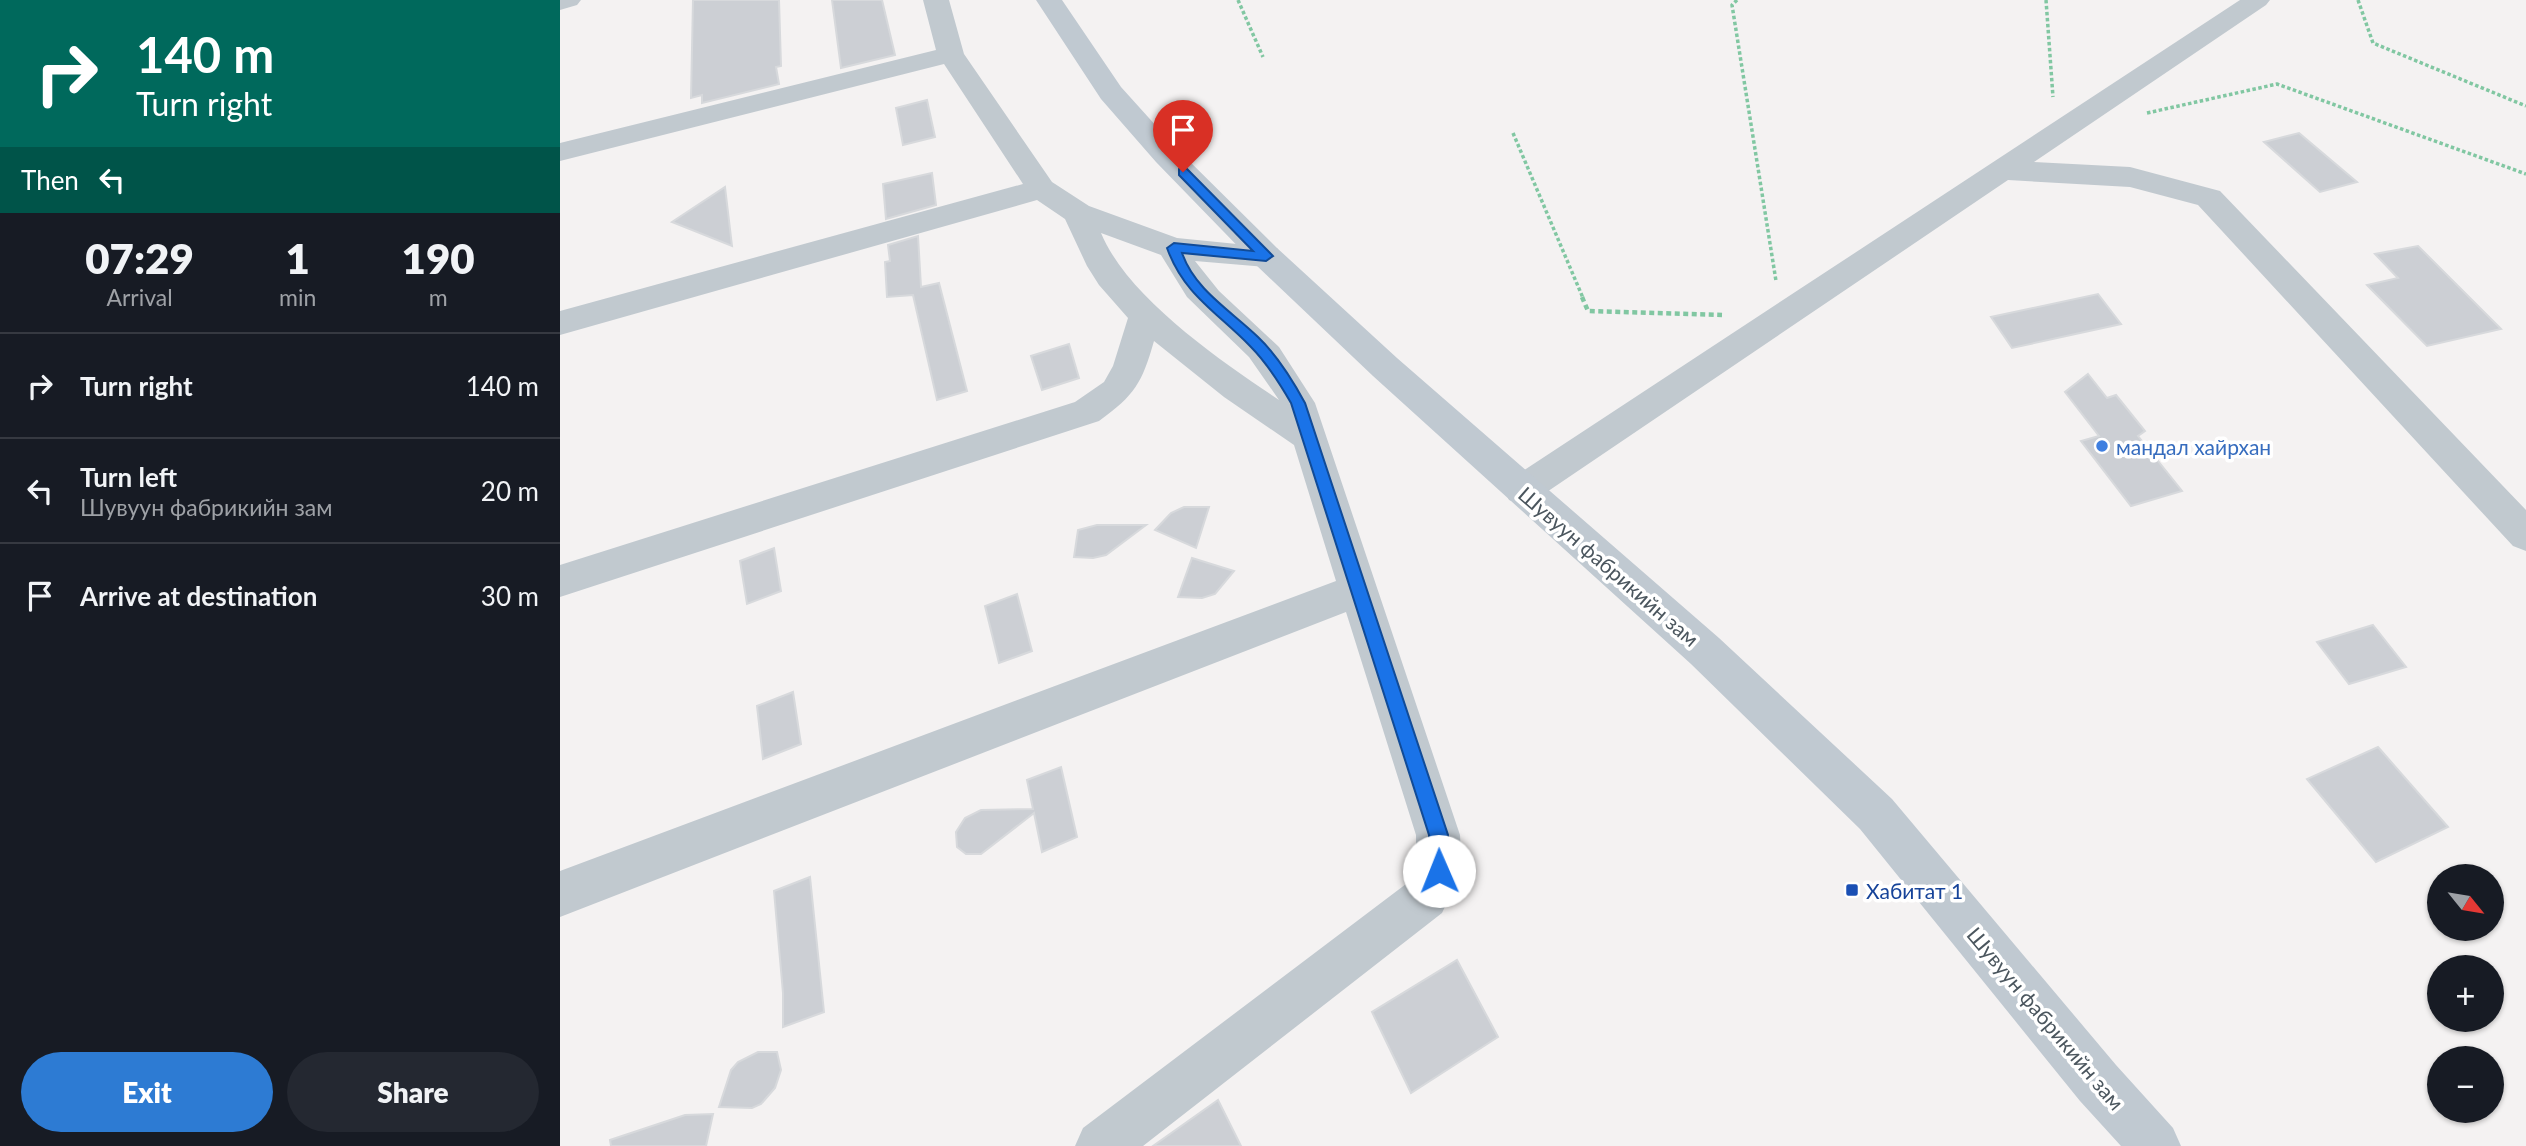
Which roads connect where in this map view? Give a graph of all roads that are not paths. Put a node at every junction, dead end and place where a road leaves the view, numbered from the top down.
1 (568, 0) edge
2 (936, 0) edge
3 (1049, 0) edge
4 (2257, 0) edge
5 (560, 2) edge
6 (951, 54) junction
7 (560, 152) edge
8 (2001, 170) junction
9 (1041, 190) junction
10 (1078, 213) junction
11 (1174, 248) junction
12 (1266, 256) junction
13 (1144, 317) junction
14 (560, 323) edge
15 (1307, 436) junction
16 (1522, 490) junction
17 (2526, 534) edge
18 (560, 581) edge
19 (1358, 590) junction
20 (560, 894) edge
21 (1101, 1146) edge
22 (2155, 1146) edge

1 - 5 street
2 - 6 street
3 - 12 main road, Шувуун фабрикийн зам
4 - 8 street
6 - 7 street
6 - 9 street
8 - 16 street
8 - 17 street
9 - 10 street
9 - 14 street
10 - 11 street
10 - 13 street
11 - 12 street
11 - 15 street
12 - 16 main road, Шувуун фабрикийн зам
13 - 15 street
13 - 18 street
15 - 19 street
16 - 22 main road, Шувуун фабрикийн зам
19 - 20 street
19 - 21 street

